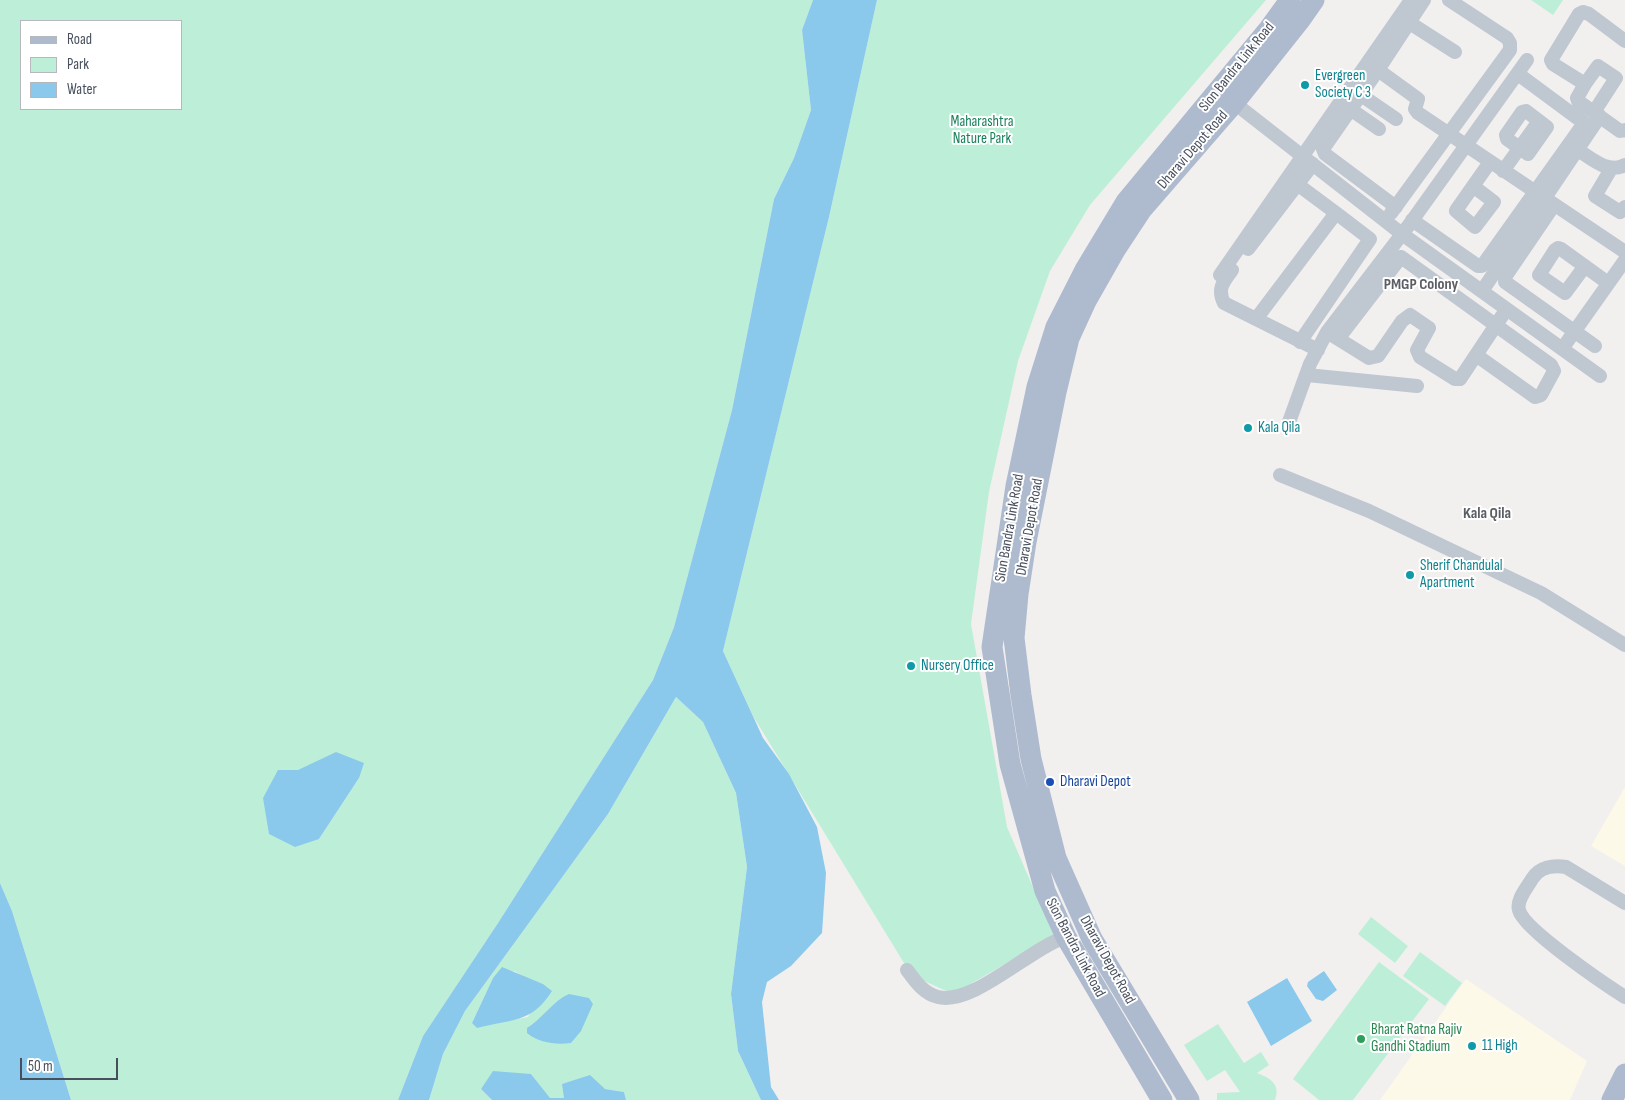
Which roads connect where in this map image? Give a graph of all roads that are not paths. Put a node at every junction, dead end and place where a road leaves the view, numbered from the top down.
1 (1290, 0) edge
2 (1314, 0) edge
3 (1410, 0) edge
4 (1424, 0) edge
5 (1449, 0) edge
6 (1405, 19) junction
7 (1625, 41) edge
8 (1456, 52) dead end
9 (1527, 60) dead end
10 (1378, 70) junction
11 (1518, 74) junction
12 (1585, 84) junction
13 (1361, 95) junction
14 (1226, 97) junction
15 (1346, 106) junction
16 (1597, 114) junction
17 (1396, 119) dead end
18 (1588, 126) junction
19 (1378, 129) dead end
20 (1625, 130) edge
21 (1449, 134) junction
22 (1465, 146) junction
23 (1519, 148) junction
24 (1578, 150) junction
25 (1307, 160) junction
26 (1490, 162) junction
27 (1620, 169) edge
28 (1503, 171) junction
29 (1553, 176) junction
30 (1297, 184) junction
31 (1473, 186) dead end
32 (1545, 198) junction
33 (1396, 207) junction
34 (1625, 207) edge
35 (1336, 213) junction
36 (1412, 220) junction
37 (1385, 221) junction
38 (1402, 234) junction
39 (1625, 252) edge
40 (1504, 258) junction
41 (1625, 260) edge
42 (1584, 266) dead end
43 (1220, 275) dead end
44 (1608, 283) junction
45 (1482, 291) junction
46 (1506, 308) junction
47 (1256, 319) junction
48 (1497, 324) junction
49 (1574, 331) junction
50 (1333, 336) junction
51 (1300, 342) junction
52 (1595, 346) dead end
53 (1562, 349) junction
54 (1318, 350) junction
55 (1476, 355) junction
56 (1307, 375) junction
57 (1600, 376) dead end
58 (1417, 386) dead end
59 (1290, 422) dead end
60 (1280, 475) dead end
61 (1625, 645) edge
62 (1625, 903) edge
63 (1066, 937) junction
64 (907, 970) dead end
65 (1625, 997) edge
66 (1625, 1074) edge
67 (1162, 1100) edge
68 (1189, 1100) edge
69 (1612, 1100) edge

1 - 14 main road, Sion Bandra Link Road
2 - 14 main road, Dharavi Depot Road
3 - 6 street
4 - 6 street
5 - 21 street
6 - 8 street
6 - 10 street
6 - 15 street
7 - 12 street
9 - 11 street
10 - 13 street
10 - 21 street
11 - 18 street
11 - 22 street
12 - 16 street
12 - 16 street
13 - 15 street
13 - 17 street
14 - 25 street
14 - 63 main road, Sion Bandra Link Road
14 - 68 main road, Dharavi Depot Road
15 - 19 street
15 - 25 street
15 - 33 street
16 - 18 street
16 - 20 street
18 - 24 street
18 - 29 street
21 - 22 street
21 - 33 street
22 - 26 street
22 - 36 street
23 - 23 street
23 - 28 street
24 - 27 street
24 - 29 street
25 - 30 street
25 - 37 street
25 - 43 street
26 - 28 street
26 - 31 street
27 - 34 street
28 - 32 street
29 - 32 street
30 - 35 street
30 - 47 street
32 - 39 street
32 - 40 street
33 - 37 street
35 - 47 street
35 - 51 street
36 - 38 street
36 - 40 street
37 - 38 street
38 - 45 street
38 - 50 street
40 - 45 street
40 - 49 street
41 - 44 street
42 - 44 street
44 - 49 street
45 - 46 street
46 - 48 street
46 - 53 street
47 - 51 street
48 - 50 street
48 - 55 street
48 - 55 street
49 - 52 street
49 - 53 street
50 - 54 street
50 - 55 street
51 - 54 street
53 - 57 street
54 - 56 street
56 - 58 street
56 - 59 street
60 - 61 street
62 - 65 street
63 - 64 street
63 - 67 main road, Sion Bandra Link Road
66 - 69 main road

